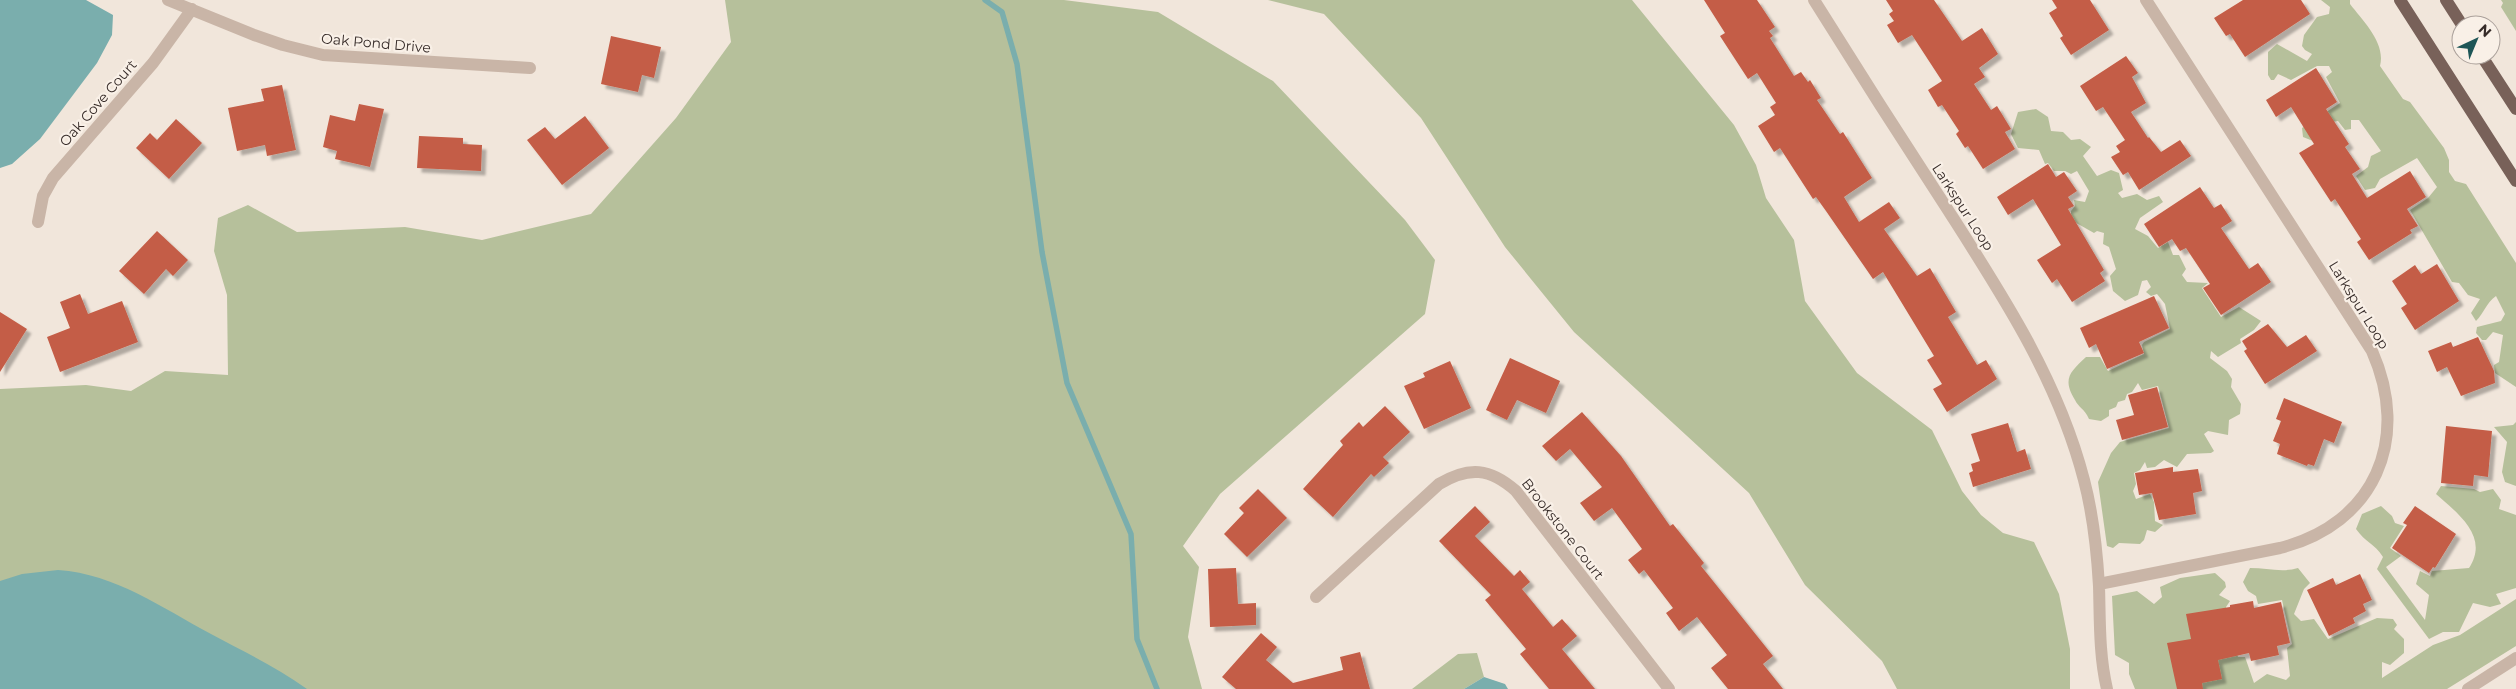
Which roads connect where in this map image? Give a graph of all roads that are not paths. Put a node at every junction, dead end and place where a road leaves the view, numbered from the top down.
1 (168, 0) edge
2 (1814, 0) edge
3 (2400, 0) edge
4 (2446, 0) edge
5 (2151, 2) edge
6 (192, 10) junction
7 (2456, 15) edge
8 (2487, 65) edge
9 (530, 68) dead end
10 (2516, 109) edge
11 (2516, 181) edge
12 (38, 222) dead end
13 (2099, 584) junction
14 (1316, 597) dead end
15 (2516, 658) edge
16 (1669, 689) edge
17 (2106, 689) edge
18 (2468, 689) edge

1 - 6 street, Oak Pond Drive
2 - 13 street, Larkspur Loop
3 - 11 main road
4 - 7 main road
5 - 13 street, Larkspur Loop
6 - 9 street, Oak Pond Drive
6 - 12 street, Oak Cove Court
8 - 10 main road
13 - 17 street, Larkspur Loop
14 - 16 street, Brookstone Court
15 - 18 street

